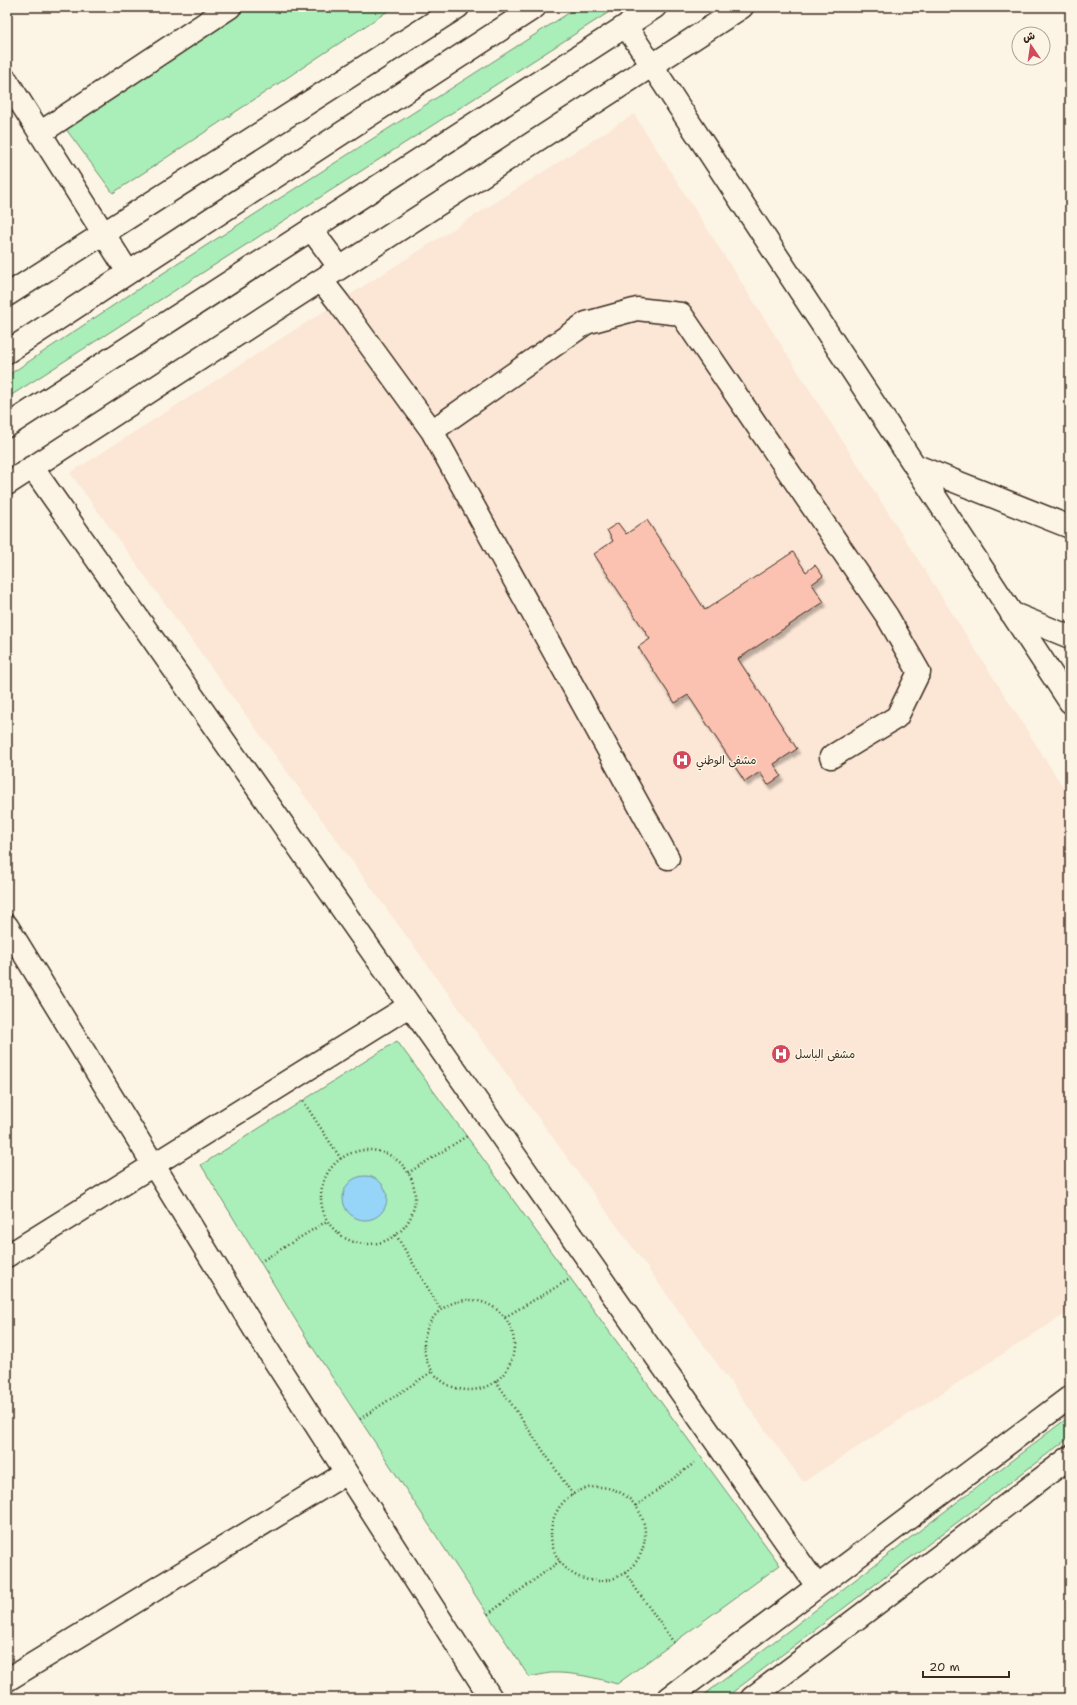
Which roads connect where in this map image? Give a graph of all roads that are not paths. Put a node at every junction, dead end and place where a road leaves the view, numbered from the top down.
1 (230, 7) edge
2 (458, 7) edge
3 (535, 7) edge
4 (656, 7) edge
5 (742, 7) edge
6 (626, 26) junction
7 (652, 65) junction
8 (7, 81) edge
9 (40, 133) junction
10 (311, 229) junction
11 (103, 232) junction
12 (340, 268) junction
13 (128, 272) junction
14 (321, 280) junction
15 (7, 295) edge
16 (7, 352) edge
17 (7, 426) edge
18 (432, 431) junction
19 (914, 465) junction
20 (32, 467) junction
21 (7, 484) edge
22 (1070, 527) edge
23 (1011, 613) junction
24 (1070, 637) edge
25 (1070, 702) edge
26 (831, 757) dead end
27 (668, 858) dead end
28 (7, 926) edge
29 (409, 1006) junction
30 (154, 1165) junction
31 (7, 1256) edge
32 (1070, 1397) edge
33 (1070, 1457) edge
34 (346, 1473) junction
35 (817, 1586) junction
36 (9, 1676) edge
37 (491, 1698) edge
38 (669, 1698) edge
39 (752, 1698) edge

1 - 9 street
2 - 11 street
3 - 13 street
4 - 6 street
5 - 7 street
6 - 7 street
6 - 10 street
7 - 12 street
7 - 19 street
8 - 9 street
9 - 11 street
10 - 12 street
10 - 17 street
11 - 13 street
11 - 15 street
12 - 14 street
13 - 16 street
14 - 18 street
14 - 20 street
18 - 26 street
18 - 27 street
19 - 22 street
19 - 23 street
20 - 21 street
20 - 29 street
23 - 24 street
23 - 25 street
28 - 30 street
29 - 30 street
29 - 35 street
30 - 31 street
30 - 34 street
32 - 35 street
33 - 39 street
34 - 36 street
34 - 37 street
35 - 38 street

